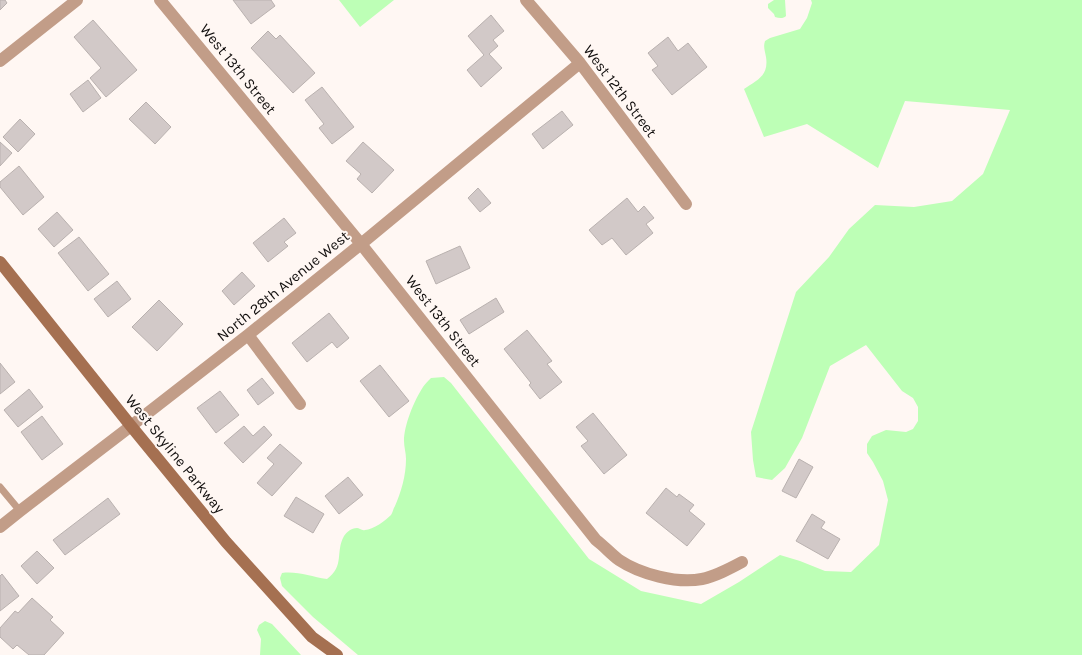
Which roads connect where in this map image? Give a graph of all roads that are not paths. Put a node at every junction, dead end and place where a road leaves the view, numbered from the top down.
1 (77, 0) edge
2 (160, 0) edge
3 (526, 0) edge
4 (0, 61) edge
5 (580, 63) junction
6 (686, 204) dead end
7 (361, 244) junction
8 (0, 262) edge
9 (248, 335) junction
10 (300, 404) dead end
11 (131, 426) junction
12 (0, 487) edge
13 (20, 510) junction
14 (0, 527) edge
15 (742, 562) dead end
16 (337, 655) edge

1 - 4 street
2 - 7 street, West 13th Street
3 - 5 street, West 12th Street
5 - 6 street, West 12th Street
5 - 7 street, North 28th Avenue West
7 - 9 street, North 28th Avenue West
7 - 15 street, West 13th Street
8 - 11 street, West Skyline Parkway
9 - 10 street
9 - 11 street, North 28th Avenue West
11 - 13 street, North 28th Avenue West
11 - 16 street, West Skyline Parkway
12 - 13 lane
13 - 14 street, North 28th Avenue West

